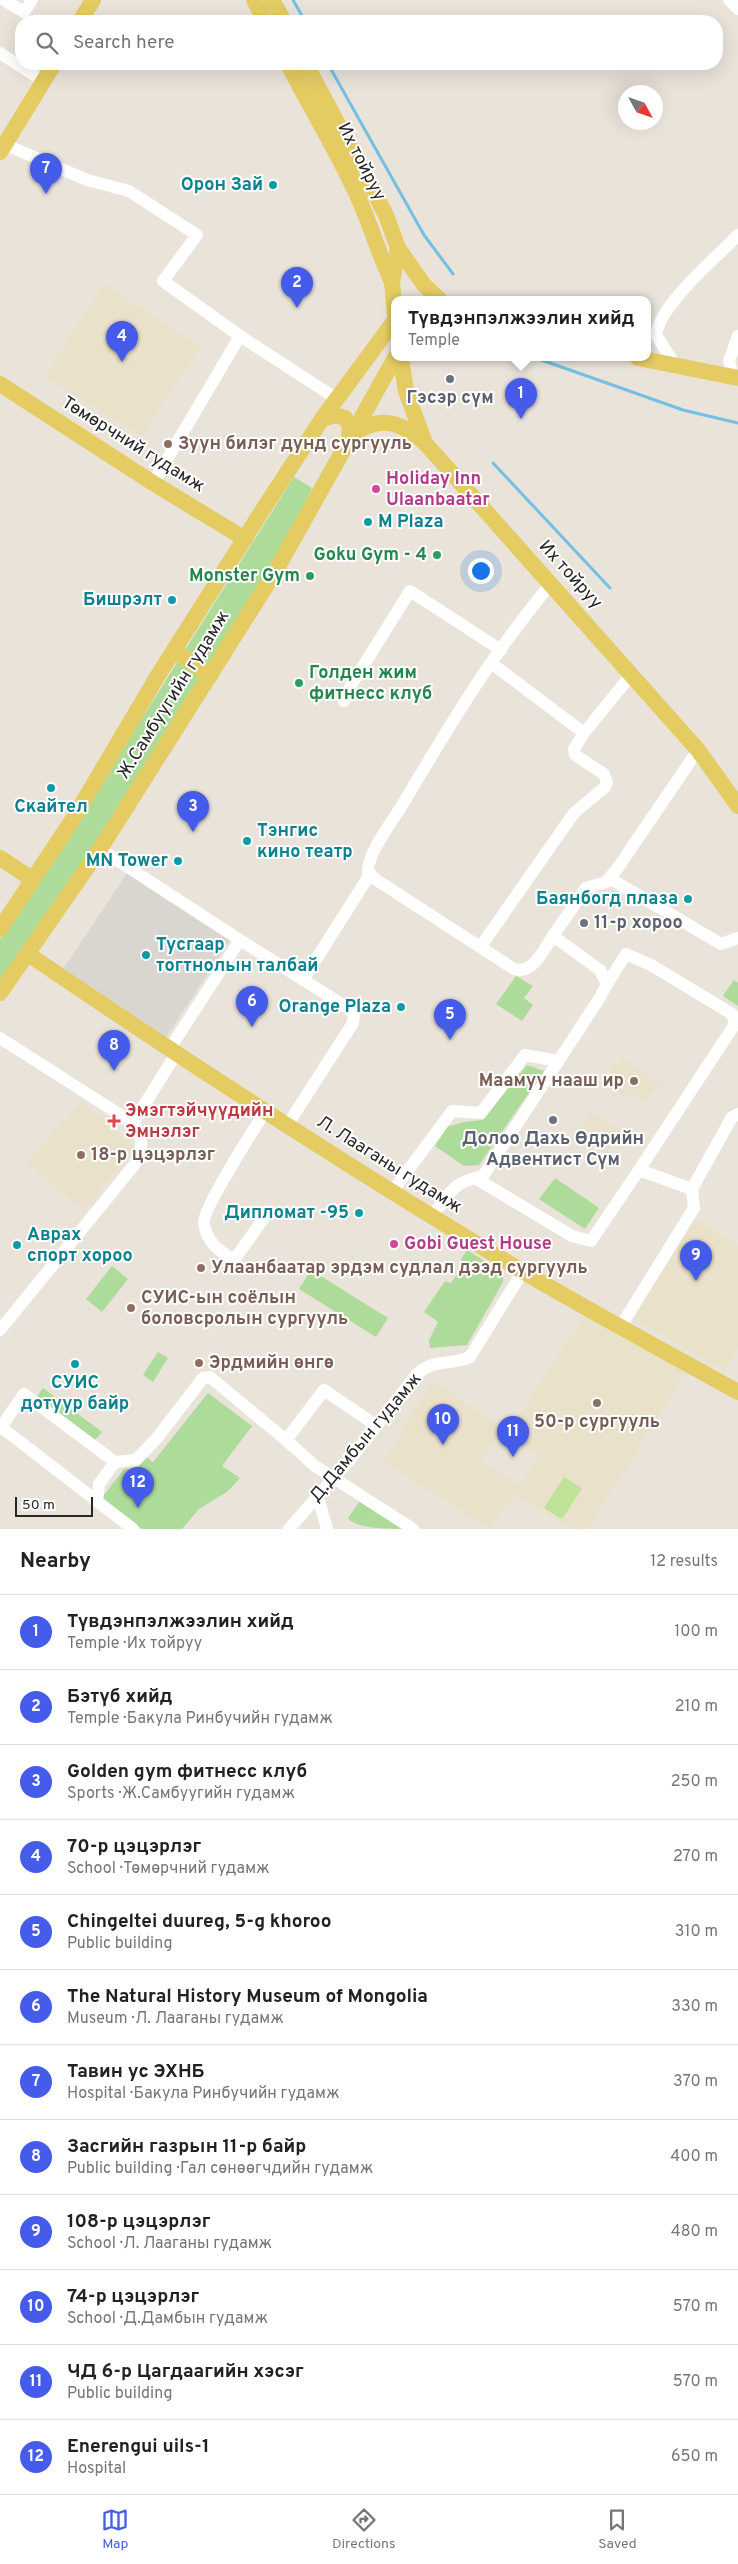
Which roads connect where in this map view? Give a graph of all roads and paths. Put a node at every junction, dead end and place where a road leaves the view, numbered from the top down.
1 (4, 0) edge
2 (32, 0) edge
3 (92, 0) edge
4 (254, 0) edge
5 (272, 0) edge
6 (729, 0) edge
7 (738, 9) edge
8 (83, 15) edge
9 (262, 15) edge
10 (281, 15) edge
11 (0, 53) edge
12 (15, 63) edge
13 (27, 70) edge
14 (50, 70) edge
15 (291, 70) edge
16 (309, 70) edge
17 (44, 81) junction
18 (2, 148) edge
19 (738, 235) edge
20 (398, 248) junction
21 (392, 282) junction
22 (393, 296) edge
23 (435, 296) edge
24 (391, 325) edge
25 (240, 336) junction
26 (738, 336) edge
27 (393, 361) edge
28 (401, 361) edge
29 (650, 361) edge
30 (360, 368) junction
31 (677, 368) junction
32 (735, 378) edge
33 (0, 384) edge
34 (337, 399) junction
35 (322, 419) junction
36 (348, 438) junction
37 (425, 443) junction
38 (153, 483) junction
39 (245, 539) junction
40 (551, 584) junction
41 (500, 650) junction
42 (174, 651) junction
43 (491, 663) junction
44 (631, 674) junction
45 (210, 675) junction
46 (344, 701) dead end
47 (584, 733) junction
48 (698, 750) junction
49 (738, 806) edge
50 (100, 849) junction
51 (0, 858) edge
52 (370, 874) junction
53 (610, 878) junction
54 (32, 879) junction
55 (0, 929) edge
56 (553, 936) junction
57 (738, 938) edge
58 (240, 940) junction
59 (481, 946) junction
60 (28, 954) junction
61 (304, 980) junction
62 (607, 984) junction
63 (0, 993) edge
64 (0, 1038) edge
65 (172, 1052) junction
66 (559, 1061) junction
67 (266, 1111) junction
68 (738, 1114) edge
69 (133, 1123) junction
70 (288, 1124) junction
71 (639, 1170) junction
72 (475, 1178) junction
73 (692, 1189) junction
74 (392, 1192) junction
75 (432, 1216) junction
76 (264, 1218) dead end
77 (523, 1271) junction
78 (621, 1326) junction
79 (0, 1330) edge
80 (738, 1392) edge
81 (377, 1426) junction
82 (286, 1440) junction
83 (116, 1462) junction
84 (334, 1478) junction
85 (318, 1496) junction
86 (97, 1502) junction
87 (133, 1529) edge
88 (289, 1529) edge
89 (327, 1529) edge
90 (413, 1529) edge

1 - 2 street
3 - 8 main road
4 - 9 main road
5 - 10 main road
6 - 7 street
11 - 12 street
13 - 17 street
14 - 17 main road
15 - 21 main road, Их тойруу
16 - 20 main road, Их тойруу
17 - 18 main road
18 - 25 street
19 - 31 street
20 - 21 main road, Их тойруу
20 - 23 main road
21 - 22 main road, Их тойруу
21 - 30 main road
24 - 30 main road, Ж.Самбуугийн гудамж
25 - 34 street
25 - 38 street
26 - 32 street
27 - 36 main road, Ж.Самбуугийн гудамж
28 - 37 main road, Их тойруу
29 - 31 main road
30 - 34 main road, Ж.Самбуугийн гудамж
31 - 32 main road
33 - 38 main road, Төмөрчний гудамж
34 - 35 main road, Ж.Самбуугийн гудамж
35 - 36 main road
35 - 39 main road, Ж.Самбуугийн гудамж
36 - 37 main road
36 - 45 main road, Ж.Самбуугийн гудамж
37 - 40 main road, Их тойруу
38 - 39 main road, Төмөрчний гудамж
39 - 42 main road, Ж.Самбуугийн гудамж
40 - 41 street
40 - 44 main road, Их тойруу
41 - 43 street
41 - 46 street
42 - 45 main road
42 - 54 main road, Ж.Самбуугийн гудамж
43 - 47 street
43 - 52 street
44 - 47 street
44 - 48 main road, Их тойруу
45 - 50 main road, Ж.Самбуугийн гудамж
47 - 59 street
48 - 49 main road, Их тойруу
48 - 53 street
50 - 58 street
50 - 60 main road, Ж.Самбуугийн гудамж
51 - 54 main road
52 - 59 street
52 - 61 street
53 - 56 street
53 - 57 street
54 - 55 main road, Ж.Самбуугийн гудамж
56 - 59 street
56 - 62 street
58 - 61 street
58 - 65 street
60 - 63 main road, Ж.Самбуугийн гудамж
60 - 65 main road, Л. Лааганы гудамж
61 - 70 street
62 - 66 street
62 - 71 street
64 - 69 street
65 - 67 main road, Л. Лааганы гудамж
65 - 69 street
66 - 72 street
66 - 74 street
67 - 70 main road, Л. Лааганы гудамж
67 - 76 street
68 - 73 street
69 - 79 street
70 - 74 main road, Л. Лааганы гудамж
71 - 72 street
71 - 73 street
72 - 75 street
73 - 78 street
74 - 75 main road, Л. Лааганы гудамж
75 - 77 main road, Л. Лааганы гудамж
77 - 78 main road, Л. Лааганы гудамж
77 - 81 street, Д.Дамбын гудамж
78 - 80 main road, Л. Лааганы гудамж
81 - 82 street
81 - 84 street, Д.Дамбын гудамж
82 - 83 street
82 - 84 street
83 - 86 street
83 - 86 street
84 - 85 street, Д.Дамбын гудамж
84 - 90 street
85 - 88 street, Д.Дамбын гудамж
85 - 89 street
86 - 87 street

